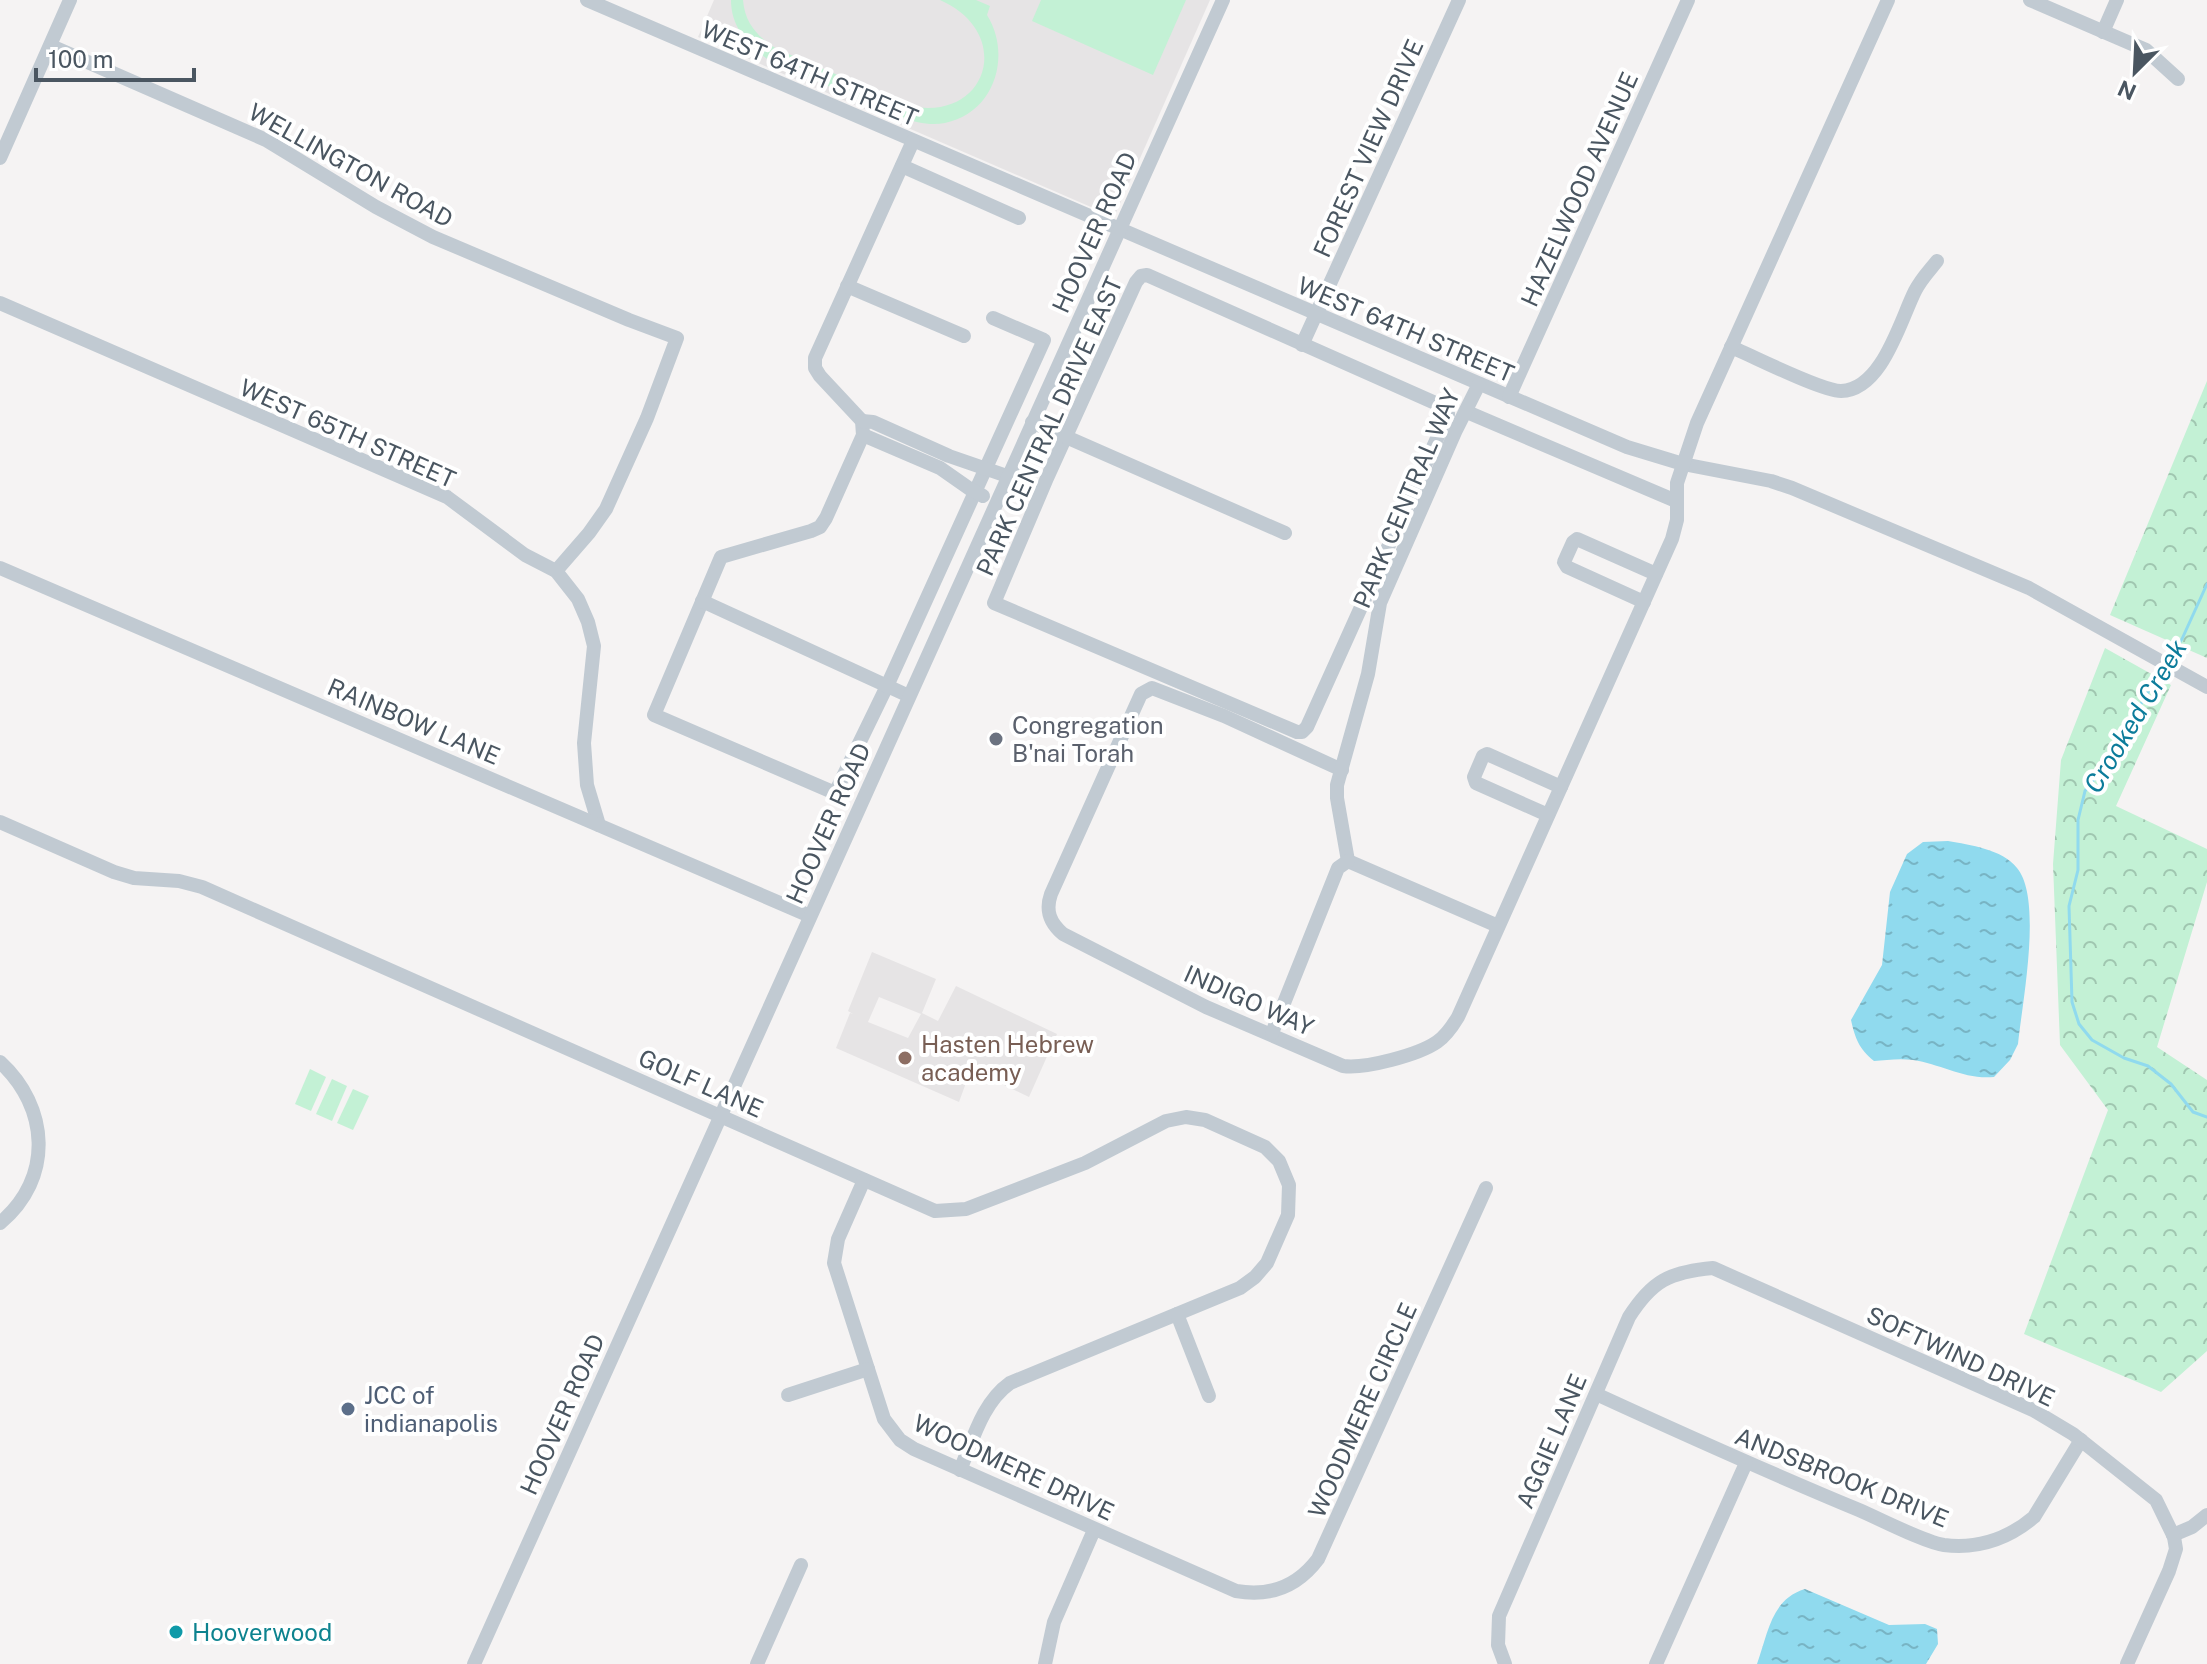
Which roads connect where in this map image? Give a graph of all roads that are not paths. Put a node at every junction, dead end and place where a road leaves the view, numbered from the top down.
1 (70, 0) edge
2 (587, 0) edge
3 (1223, 0) edge
4 (1459, 0) edge
5 (1688, 0) edge
6 (1888, 0) edge
7 (2030, 0) edge
8 (2117, 0) edge
9 (2103, 32) junction
10 (51, 46) junction
11 (2178, 79) dead end
12 (913, 141) junction
13 (0, 158) edge
14 (902, 166) junction
15 (1019, 218) dead end
16 (1120, 231) junction
17 (1937, 261) dead end
18 (847, 286) junction
19 (0, 303) edge
20 (1317, 314) junction
21 (993, 318) dead end
22 (964, 336) dead end
23 (1302, 345) junction
24 (1731, 347) junction
25 (1479, 384) junction
26 (1509, 397) junction
27 (1467, 412) junction
28 (1032, 422) junction
29 (863, 428) junction
30 (1066, 437) junction
31 (1683, 464) junction
32 (987, 468) junction
33 (1007, 476) junction
34 (975, 492) junction
35 (1676, 501) junction
36 (996, 502) junction
37 (1285, 533) dead end
38 (0, 568) edge
39 (556, 571) junction
40 (1656, 574) junction
41 (702, 601) junction
42 (1644, 602) junction
43 (887, 686) junction
44 (2207, 687) edge
45 (909, 696) junction
46 (1342, 770) junction
47 (1561, 787) junction
48 (1548, 815) junction
49 (0, 822) edge
50 (599, 825) junction
51 (1348, 861) junction
52 (810, 916) junction
53 (1498, 926) junction
54 (1272, 1033) junction
55 (0, 1062) edge
56 (721, 1115) junction
57 (864, 1180) junction
58 (1486, 1188) dead end
59 (0, 1223) edge
60 (1696, 1270) joint
61 (1177, 1314) junction
62 (868, 1369) junction
63 (1596, 1394) junction
64 (788, 1395) dead end
65 (1209, 1396) dead end
66 (2081, 1440) junction
67 (1746, 1463) junction
68 (960, 1470) junction
69 (2207, 1515) edge
70 (1094, 1530) junction
71 (2173, 1535) junction
72 (801, 1565) dead end
73 (1231, 1589) joint
74 (474, 1664) edge
75 (757, 1664) edge
76 (1045, 1664) edge
77 (1505, 1664) edge
78 (1656, 1664) edge
79 (2127, 1664) edge

1 - 10 street
2 - 12 street, WEST 64TH STREET
3 - 16 street, HOOVER ROAD
4 - 20 street, FOREST VIEW DRIVE
5 - 26 street, HAZELWOOD AVENUE
6 - 24 street
7 - 9 street
8 - 9 street
9 - 11 street
10 - 13 street
10 - 39 street, WELLINGTON ROAD
12 - 14 street
12 - 16 street, WEST 64TH STREET
14 - 15 street, WEST 64TH STREET
14 - 18 street
16 - 20 street, WEST 64TH STREET
16 - 28 street, HOOVER ROAD
17 - 24 street
18 - 22 street
18 - 29 street
19 - 39 street, WEST 65TH STREET
20 - 23 street, FOREST VIEW DRIVE
20 - 25 street, WEST 64TH STREET
21 - 32 street, HOOVER ROAD
23 - 30 street, PARK CENTRAL DRIVE EAST
23 - 30 street, PARK CENTRAL DRIVE EAST
24 - 31 street
25 - 26 street, WEST 64TH STREET
25 - 27 street, PARK CENTRAL WAY
26 - 31 street, WEST 64TH STREET
27 - 35 street
27 - 46 street, PARK CENTRAL WAY
28 - 30 street
28 - 33 street, HOOVER ROAD
29 - 32 street
29 - 34 street
29 - 41 street
30 - 37 street
31 - 35 street
31 - 44 street, WEST 64TH STREET
32 - 33 street
32 - 34 street, HOOVER ROAD
33 - 36 street, HOOVER ROAD
34 - 36 street
34 - 43 street, HOOVER ROAD
35 - 40 street
36 - 45 street, HOOVER ROAD
38 - 50 street, RAINBOW LANE
39 - 50 street, WEST 65TH STREET
40 - 42 street
40 - 42 street
41 - 43 street
41 - 43 street, HOOVER ROAD
42 - 47 street
43 - 45 street
45 - 52 street, HOOVER ROAD
46 - 51 street, PARK CENTRAL WAY
46 - 54 street, INDIGO WAY
47 - 48 street
47 - 48 street
48 - 53 street
49 - 56 street, GOLF LANE
50 - 52 street, RAINBOW LANE
51 - 53 street
51 - 54 street
52 - 56 street, HOOVER ROAD
53 - 54 street, INDIGO WAY
55 - 59 street
56 - 57 street, GOLF LANE
56 - 74 street, HOOVER ROAD
57 - 61 street, GOLF LANE
57 - 62 street, WOODMERE DRIVE
58 - 73 street, WOODMERE CIRCLE
60 - 63 street, AGGIE LANE
60 - 66 street, SOFTWIND DRIVE
61 - 65 street
61 - 68 street
62 - 64 street
62 - 68 street, WOODMERE DRIVE
63 - 67 street, ANDSBROOK DRIVE
63 - 77 street, AGGIE LANE
66 - 67 street, ANDSBROOK DRIVE
66 - 71 street, SOFTWIND DRIVE
67 - 78 street
68 - 70 street, WOODMERE DRIVE
69 - 71 street
70 - 73 street, WOODMERE DRIVE
70 - 76 street
71 - 79 street
72 - 75 street

